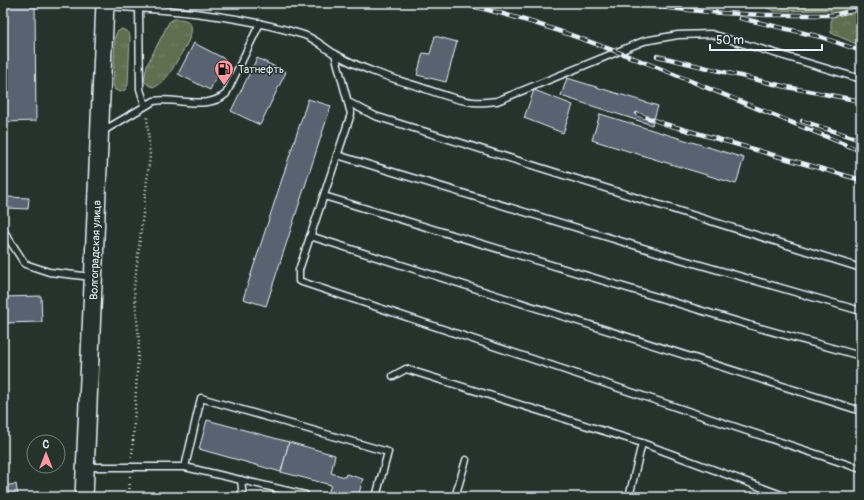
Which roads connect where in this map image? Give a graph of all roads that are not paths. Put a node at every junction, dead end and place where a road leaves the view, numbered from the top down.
1 (105, 5) edge
2 (139, 8) junction
3 (260, 23) junction
4 (334, 54) junction
5 (861, 78) edge
6 (348, 102) junction
7 (145, 105) junction
8 (100, 133) junction
9 (338, 155) junction
10 (324, 196) junction
11 (3, 230) edge
12 (310, 236) junction
13 (861, 268) edge
14 (94, 277) junction
15 (861, 311) edge
16 (861, 356) edge
17 (393, 376) dead end
18 (861, 411) edge
19 (642, 444) junction
20 (466, 460) dead end
21 (84, 467) junction
22 (185, 467) junction
23 (861, 469) edge
24 (241, 480) junction
25 (84, 497) edge
26 (243, 497) edge
27 (305, 497) edge
28 (376, 497) edge
29 (455, 497) edge
30 (629, 497) edge
31 (788, 497) edge

1 - 2 lane
1 - 8 main road, Волгоградская улица
2 - 3 lane
2 - 7 lane
3 - 4 lane
3 - 7 lane
4 - 5 lane
4 - 6 lane
6 - 9 lane
6 - 13 lane
7 - 8 lane
8 - 14 main road, Волгоградская улица
9 - 10 lane
9 - 15 lane
10 - 12 lane
10 - 16 lane
11 - 14 lane
12 - 18 lane
12 - 23 lane
14 - 21 main road, Волгоградская улица
17 - 19 lane
19 - 30 lane
19 - 31 lane
20 - 29 lane
21 - 22 lane
21 - 25 main road, Волгоградская улица
22 - 24 lane
22 - 28 lane
24 - 26 lane
24 - 27 lane

